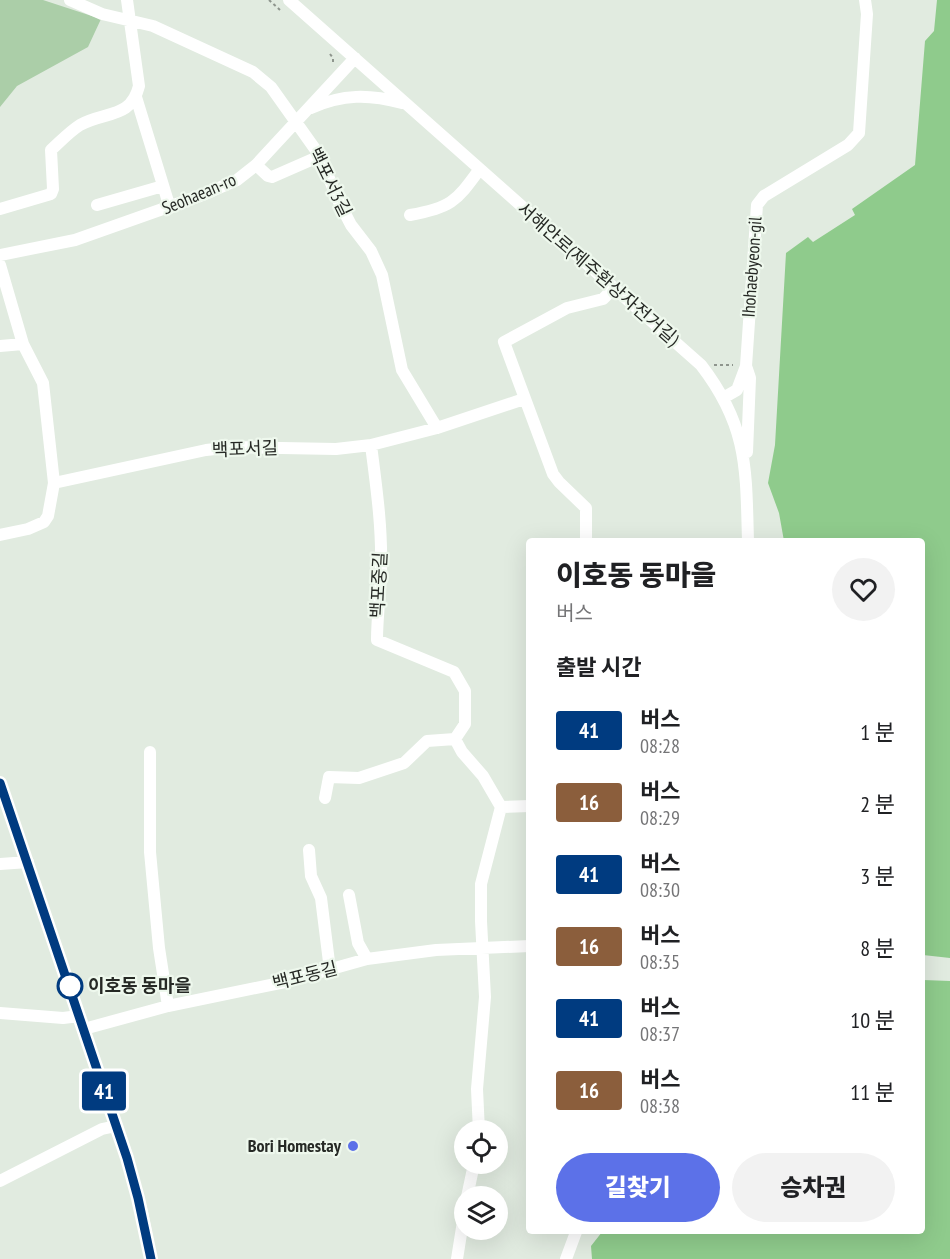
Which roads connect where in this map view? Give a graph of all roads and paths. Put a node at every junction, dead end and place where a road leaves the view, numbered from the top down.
1 (70, 0) edge
2 (127, 0) edge
3 (289, 0) edge
4 (865, 0) edge
5 (129, 21) junction
6 (325, 49) dead end
7 (355, 58) junction
8 (332, 68) dead end
9 (136, 97) junction
10 (405, 104) junction
11 (301, 116) junction
12 (320, 156) junction
13 (256, 165) junction
14 (479, 170) junction
15 (163, 186) junction
16 (97, 206) dead end
17 (170, 208) junction
18 (0, 209) edge
19 (410, 215) dead end
20 (0, 255) edge
21 (0, 265) edge
22 (614, 288) junction
23 (23, 344) junction
24 (0, 346) edge
25 (746, 366) junction
26 (723, 398) junction
27 (524, 399) junction
28 (437, 428) junction
29 (371, 445) junction
30 (746, 480) junction
31 (54, 483) junction
32 (0, 535) edge
33 (585, 538) edge
34 (748, 538) edge
35 (455, 739) junction
36 (150, 753) dead end
37 (0, 783) edge
38 (325, 798) dead end
39 (526, 806) edge
40 (501, 807) junction
41 (309, 850) dead end
42 (28, 862) junction
43 (0, 864) edge
44 (349, 895) dead end
45 (526, 946) edge
46 (483, 948) junction
47 (367, 959) junction
48 (330, 970) junction
49 (168, 1006) junction
50 (0, 1013) edge
51 (80, 1016) junction
52 (84, 1029) junction
53 (478, 1120) edge
54 (116, 1126) junction
55 (0, 1181) edge
56 (575, 1234) edge
57 (460, 1240) edge
58 (151, 1259) edge
59 (457, 1259) edge
60 (566, 1259) edge

1 - 5 street, 백포서3길
2 - 5 street
3 - 7 street, 서해안로(제주환상자전거길)
4 - 25 street, Ihohaebyeon-gil
5 - 9 street
5 - 11 street, 백포서3길
6 - 8 path
7 - 10 street, 서해안로(제주환상자전거길)
7 - 11 street, Seohaean-ro
9 - 15 street
9 - 18 street
10 - 11 street
10 - 14 street, 서해안로(제주환상자전거길)
11 - 12 street, 백포서3길
11 - 13 street, Seohaean-ro
12 - 13 street
12 - 28 street, 백포서3길
13 - 17 street, Seohaean-ro
14 - 19 street
14 - 22 street, 서해안로(제주환상자전거길)
15 - 16 street
15 - 17 street
17 - 20 street, Seohaean-ro
21 - 23 street
22 - 26 street, 서해안로(제주환상자전거길)
22 - 27 street
23 - 24 street
23 - 31 street
25 - 26 street
25 - 30 street, Ihohaebyeon-gil
26 - 30 street, 서해안로(제주환상자전거길)
27 - 28 street, 백포서길
27 - 33 street
28 - 29 street, 백포서길
29 - 31 street, 백포서길
29 - 35 street, 백포중길
30 - 34 street, 서해안로(제주환상자전거길)
31 - 32 street
35 - 38 street
35 - 40 street
36 - 49 street
37 - 42 street
39 - 40 street
40 - 46 street
41 - 48 street
42 - 43 street
42 - 51 street
44 - 47 street
45 - 46 street, 백포동길
46 - 47 street, 백포동길
46 - 53 street
47 - 48 street, 백포동길
48 - 49 street, 백포동길
49 - 52 street, 백포동길
50 - 51 street
51 - 52 street
52 - 54 street
54 - 55 street
54 - 58 street
56 - 60 street
57 - 59 street

